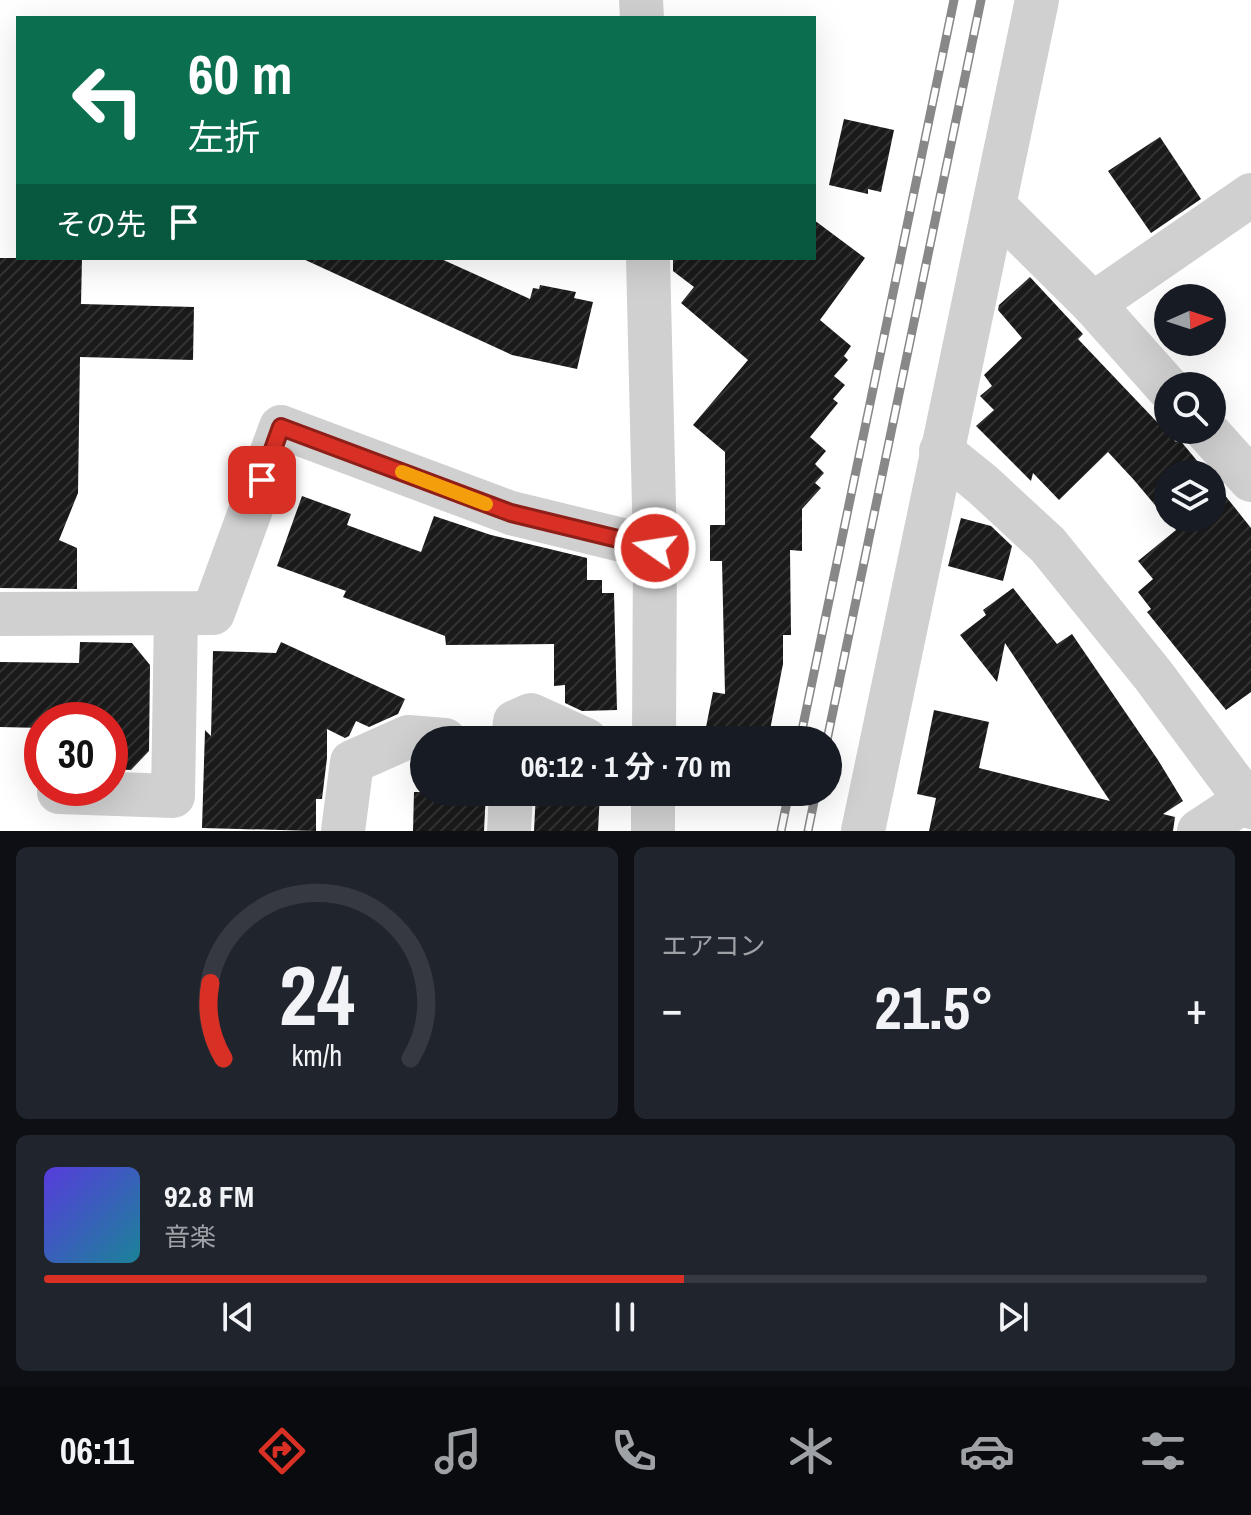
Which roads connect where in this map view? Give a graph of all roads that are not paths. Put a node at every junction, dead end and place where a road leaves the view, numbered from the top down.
1 (1037, 0) edge
2 (1251, 195) edge
3 (994, 206) junction
4 (648, 260) edge
5 (1093, 304) junction
6 (1154, 372) edge
7 (1219, 444) edge
8 (941, 451) junction
9 (1251, 480) edge
10 (655, 548) junction
11 (0, 614) edge
12 (176, 614) junction
13 (515, 726) edge
14 (555, 726) edge
15 (654, 726) edge
16 (410, 737) edge
17 (128, 794) edge
18 (1248, 804) edge
19 (510, 806) edge
20 (653, 806) edge
21 (343, 831) edge
22 (509, 831) edge
23 (653, 831) edge
24 (863, 831) edge
25 (1199, 831) edge

1 - 3 street
2 - 5 street
3 - 5 street
3 - 8 street
4 - 10 street
5 - 6 street
7 - 9 street
8 - 18 street
8 - 24 street
10 - 12 street
10 - 15 street
11 - 12 street
12 - 17 street
13 - 14 street
16 - 21 street
18 - 25 street
19 - 22 street
20 - 23 street

